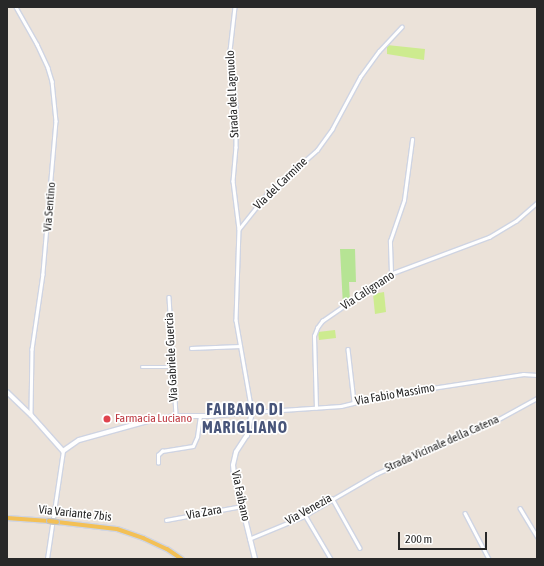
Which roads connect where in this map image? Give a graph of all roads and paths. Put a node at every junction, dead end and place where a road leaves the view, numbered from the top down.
1 (16, 7) edge
2 (235, 7) edge
3 (401, 27) dead end
4 (412, 140) dead end
5 (537, 203) edge
6 (239, 229) junction
7 (391, 273) junction
8 (169, 297) dead end
9 (240, 346) junction
10 (191, 348) dead end
11 (348, 349) dead end
12 (172, 367) junction
13 (142, 368) dead end
14 (537, 375) edge
15 (7, 392) edge
16 (537, 398) edge
17 (354, 402) junction
18 (316, 408) junction
19 (252, 412) junction
20 (31, 415) junction
21 (176, 416) junction
22 (200, 416) junction
23 (63, 451) junction
24 (158, 463) dead end
25 (346, 489) joint
26 (332, 498) junction
27 (242, 506) junction
28 (520, 508) dead end
29 (465, 513) dead end
30 (305, 515) junction
31 (7, 518) edge
32 (166, 520) dead end
33 (537, 536) edge
34 (249, 538) junction
35 (360, 548) dead end
36 (47, 559) edge
37 (182, 559) edge
38 (255, 559) edge
39 (331, 559) edge
40 (489, 559) edge

1 - 20 street, Via Sentino
2 - 6 street, Strada del Lagnuolo
3 - 6 street, Via del Carmine
4 - 7 street
5 - 7 street, Via Calignano
6 - 9 street
7 - 18 street, Via Calignano
8 - 12 street, Via Gabriele Guercia
9 - 10 street
9 - 19 street
11 - 17 street
12 - 13 street
12 - 21 street, Via Gabriele Guercia
14 - 17 street, Via Fabio Massimo
15 - 20 street
16 - 25 street, Strada Vicinale della Catena
17 - 18 street, Via Fabio Massimo
18 - 19 street, Via Fabio Massimo
19 - 22 street
19 - 27 street, Via Faibano
20 - 23 street
21 - 22 street
21 - 23 street
22 - 24 street
23 - 36 street
25 - 26 street, Via Venezia
26 - 30 street, Via Venezia
26 - 35 street
27 - 32 street, Via Zara
27 - 34 street, Via Faibano
28 - 33 street
29 - 40 street
30 - 34 street, Via Venezia
30 - 39 street
31 - 37 main road, Via Variante 7bis, bridge
34 - 38 street, Via Faibano

